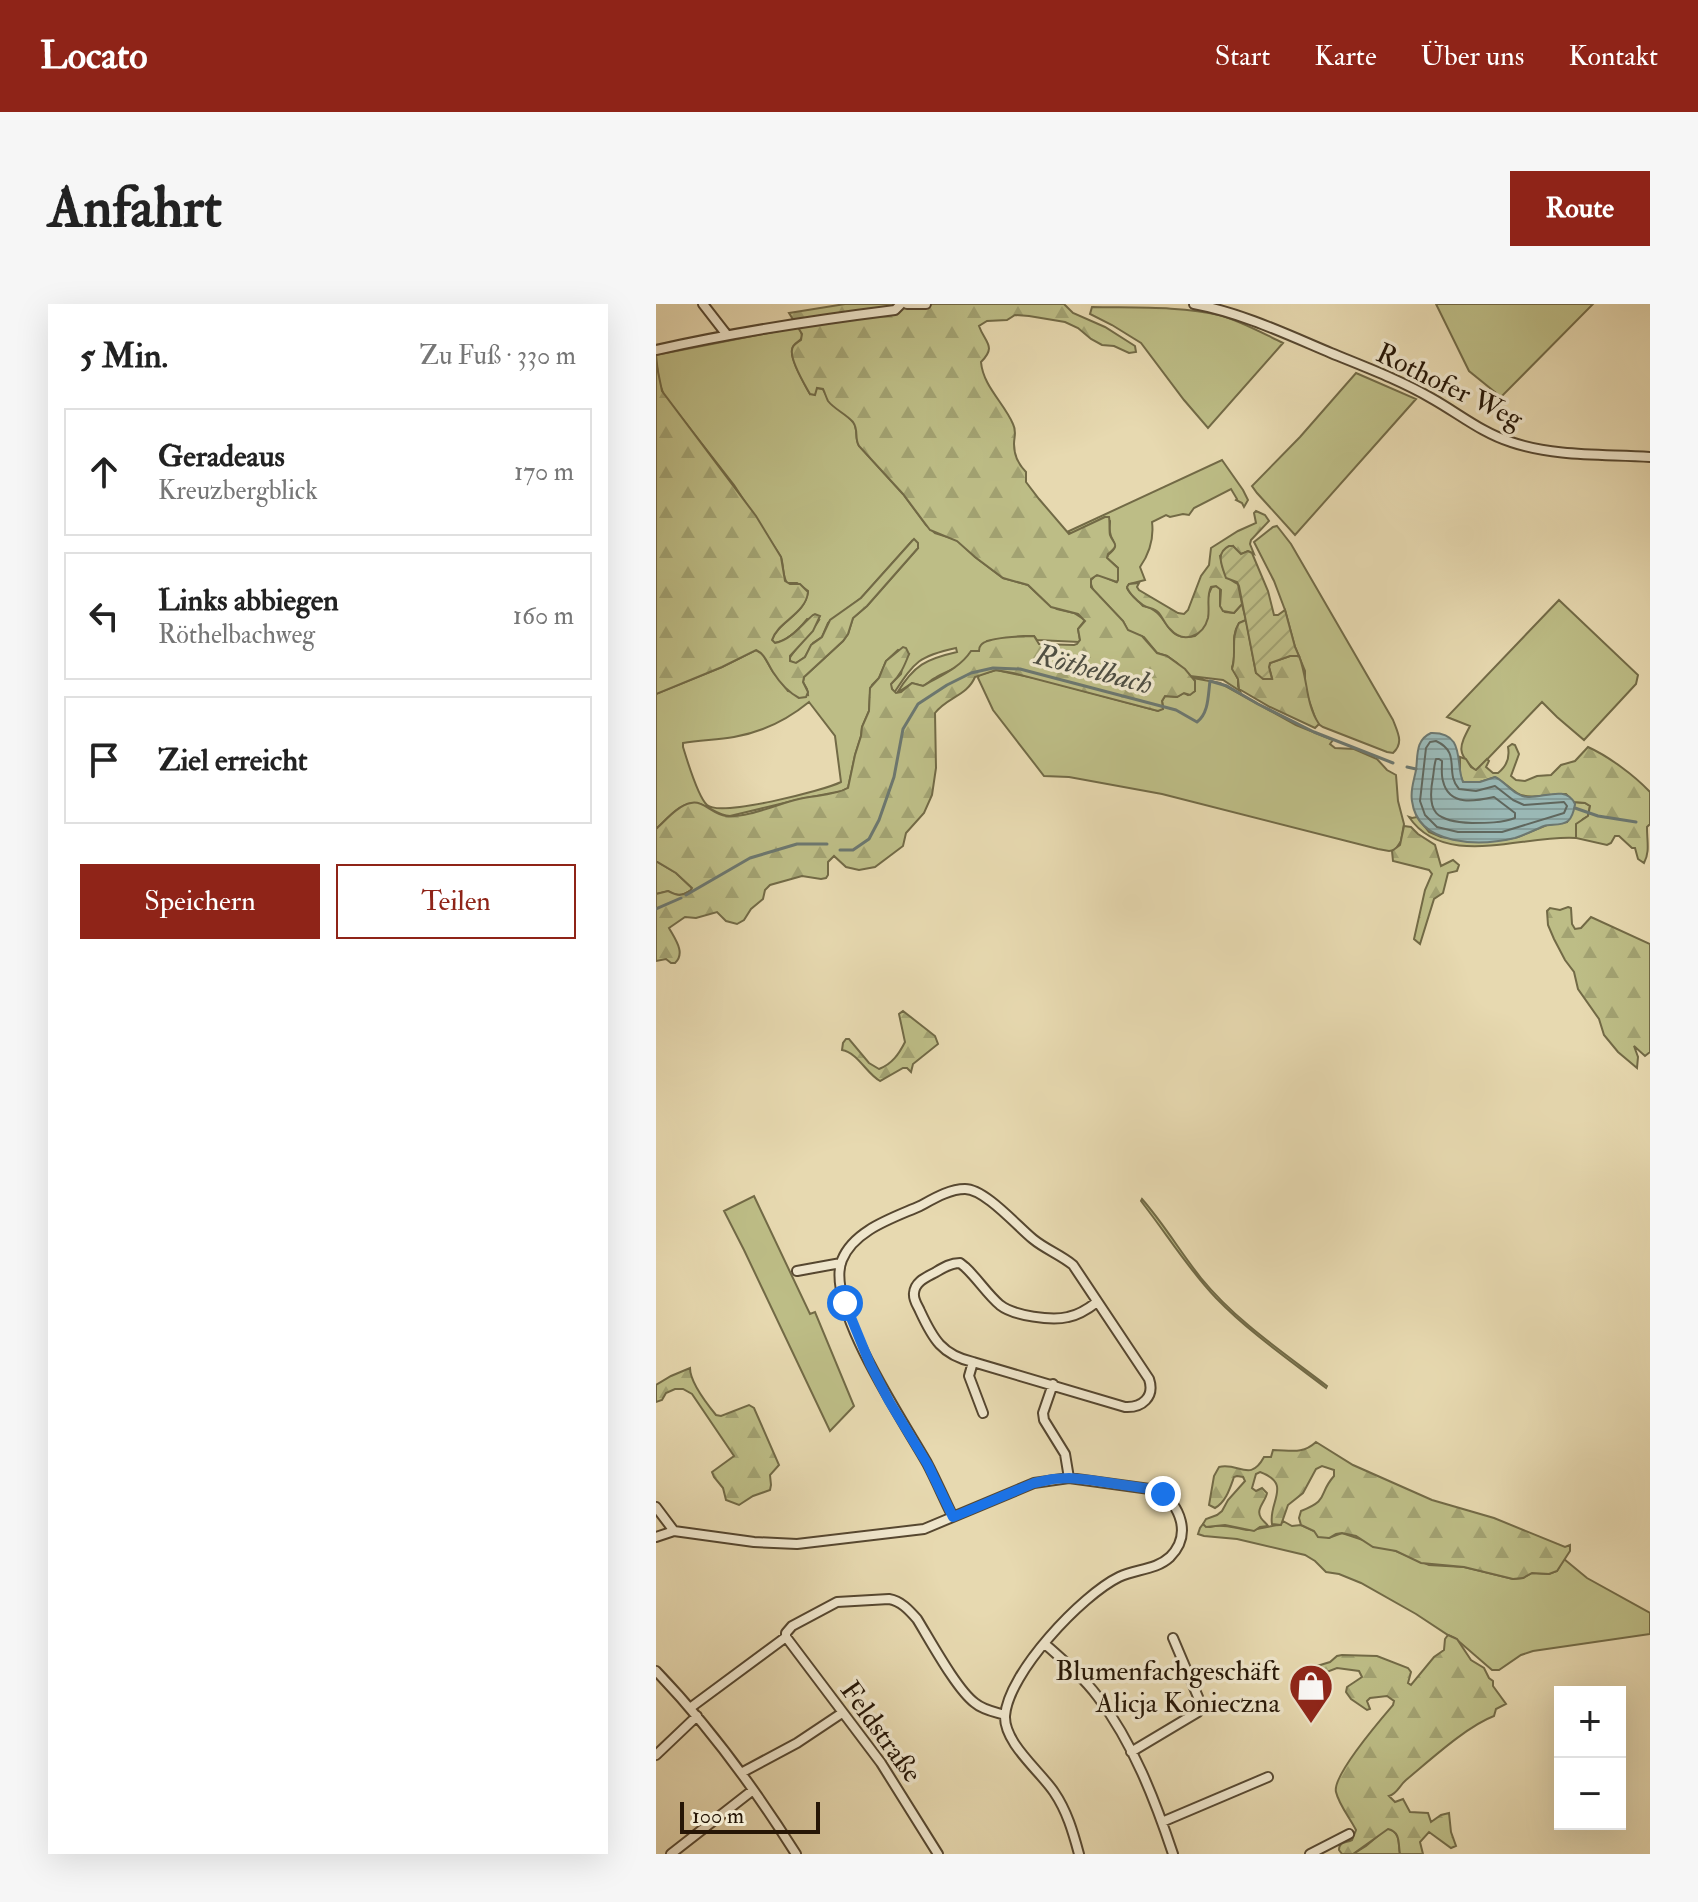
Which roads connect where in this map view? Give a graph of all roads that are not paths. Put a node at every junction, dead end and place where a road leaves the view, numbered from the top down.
1 (703, 304) edge
2 (904, 304) edge
3 (926, 304) edge
4 (1194, 304) edge
5 (727, 335) junction
6 (656, 350) edge
7 (1650, 457) edge
8 (841, 1263) junction
9 (797, 1271) dead end
10 (1097, 1302) junction
11 (973, 1362) junction
12 (1053, 1384) junction
13 (983, 1413) dead end
14 (1069, 1478) junction
15 (656, 1507) edge
16 (953, 1517) junction
17 (674, 1531) junction
18 (656, 1537) edge
19 (786, 1637) junction
20 (1173, 1638) dead end
21 (1045, 1644) junction
22 (656, 1671) edge
23 (690, 1708) junction
24 (842, 1713) junction
25 (1005, 1715) junction
26 (697, 1716) junction
27 (1131, 1752) junction
28 (656, 1755) edge
29 (741, 1773) junction
30 (1268, 1777) dead end
31 (753, 1790) junction
32 (1162, 1822) junction
33 (1349, 1834) dead end
34 (671, 1854) edge
35 (796, 1854) edge
36 (938, 1854) edge
37 (1079, 1854) edge
38 (1173, 1854) edge
39 (1310, 1854) edge

1 - 5 street
2 - 3 street
2 - 5 street
4 - 7 street, Rothofer Weg
5 - 6 street
8 - 9 street
8 - 10 street
8 - 16 street
10 - 11 street
10 - 12 street
11 - 12 street
11 - 13 street
12 - 14 street
14 - 16 street
14 - 21 street
15 - 17 street
16 - 17 street
17 - 18 street
19 - 23 street
19 - 24 street, Feldstraße
19 - 25 street
20 - 27 street
21 - 25 street
21 - 27 street
22 - 23 street
23 - 26 street
24 - 29 street
24 - 36 street, Feldstraße
25 - 37 street
26 - 28 street
26 - 29 street
27 - 32 street
29 - 31 street
30 - 32 street
31 - 34 street
31 - 35 street
32 - 38 street
33 - 39 street

